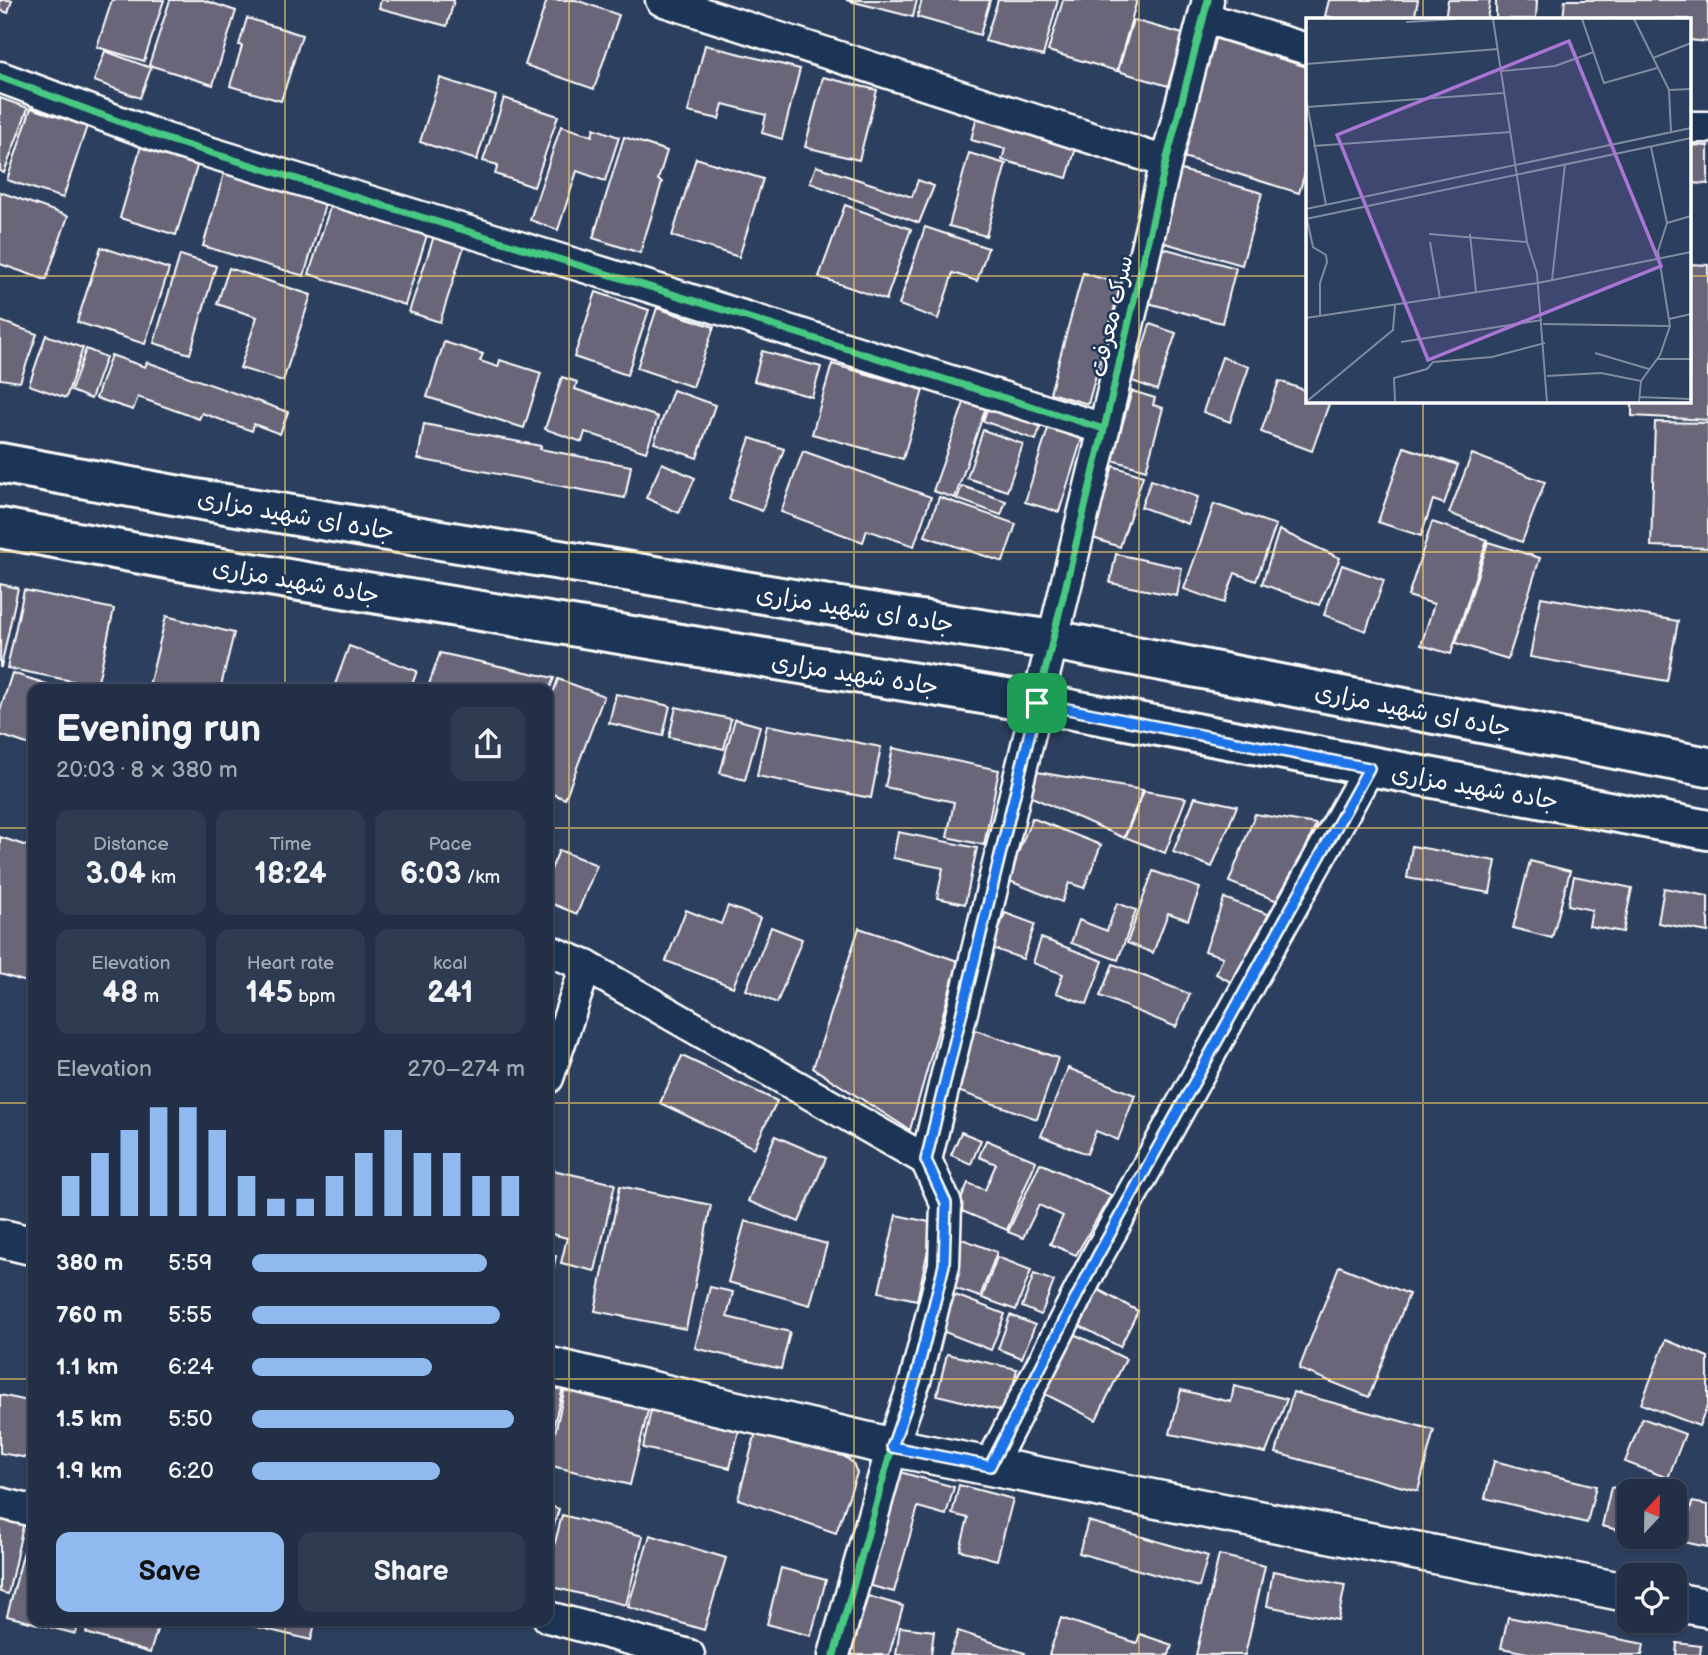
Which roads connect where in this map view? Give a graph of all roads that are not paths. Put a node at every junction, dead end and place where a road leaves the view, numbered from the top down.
1 (662, 0) edge
2 (1206, 9) edge
3 (1306, 49) edge
4 (0, 77) edge
5 (1690, 127) edge
6 (1708, 127) edge
7 (1166, 162) junction
8 (1104, 429) junction
9 (0, 463) edge
10 (0, 528) edge
11 (1053, 640) junction
12 (1037, 703) junction
13 (1708, 767) edge
14 (1369, 768) junction
15 (1708, 830) edge
16 (553, 952) edge
17 (586, 966) junction
18 (553, 1063) edge
19 (926, 1160) junction
20 (0, 1238) edge
21 (28, 1245) edge
22 (553, 1367) edge
23 (892, 1447) junction
24 (990, 1466) junction
25 (0, 1503) edge
26 (28, 1510) edge
27 (1617, 1591) edge
28 (1687, 1604) edge
29 (1708, 1608) edge
30 (553, 1618) edge
31 (689, 1655) edge
32 (834, 1655) edge

1 - 7 street
2 - 3 street
2 - 7 street, سرک معرفت
4 - 8 street
5 - 6 street
7 - 8 street, سرک معرفت
8 - 11 street, سرک معرفت
9 - 11 main road, جاده ای شهید مزاری
10 - 12 main road, جاده شهید مزاری
11 - 12 street, سرک معرفت
11 - 13 main road, جاده ای شهید مزاری
12 - 14 main road, جاده شهید مزاری
12 - 19 street, سرک معرفت
14 - 15 main road, جاده شهید مزاری
14 - 24 street
16 - 17 street
17 - 18 street
17 - 19 street
19 - 23 street
20 - 21 street
22 - 23 street
23 - 24 street
23 - 32 street
24 - 27 street
25 - 26 street
28 - 29 street
30 - 31 street

